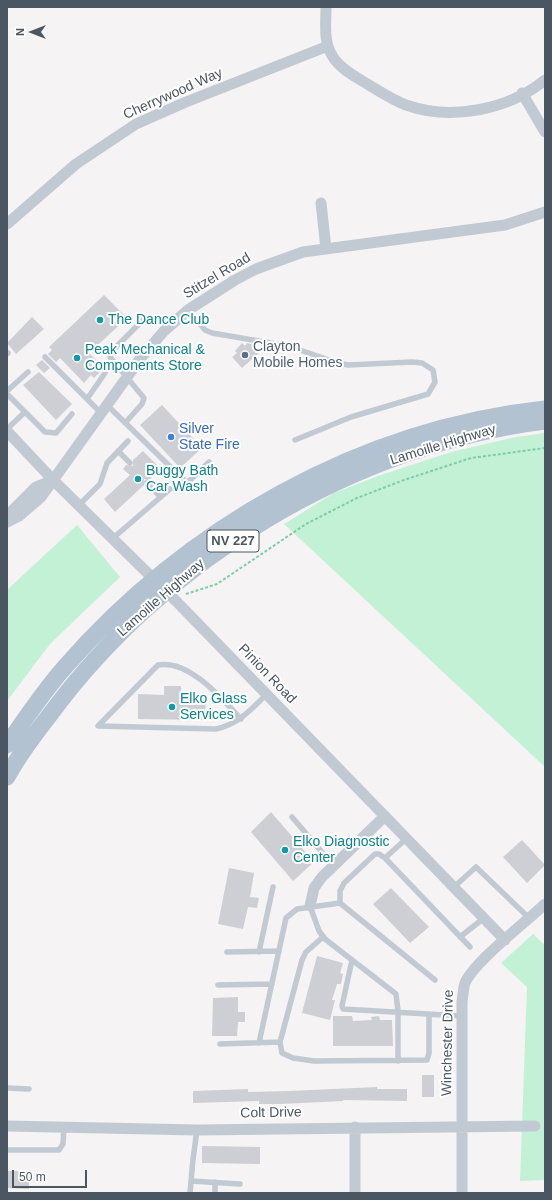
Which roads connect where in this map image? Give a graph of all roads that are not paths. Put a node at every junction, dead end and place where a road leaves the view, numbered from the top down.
1 (326, 7) edge
2 (328, 46) junction
3 (545, 80) edge
4 (522, 93) junction
5 (545, 132) edge
6 (321, 203) dead end
7 (545, 212) edge
8 (7, 224) edge
9 (326, 249) junction
10 (188, 310) junction
11 (143, 320) dead end
12 (44, 357) dead end
13 (28, 372) dead end
14 (105, 373) dead end
15 (127, 378) junction
16 (7, 391) edge
17 (7, 394) edge
18 (87, 399) junction
19 (545, 409) edge
20 (105, 410) junction
21 (26, 412) junction
22 (72, 414) dead end
23 (545, 421) edge
24 (125, 423) junction
25 (7, 430) edge
26 (296, 440) dead end
27 (128, 441) dead end
28 (118, 451) junction
29 (209, 462) dead end
30 (130, 463) dead end
31 (53, 480) junction
32 (147, 482) dead end
33 (170, 489) dead end
34 (160, 497) junction
35 (79, 505) junction
36 (7, 516) edge
37 (7, 522) edge
38 (112, 539) junction
39 (160, 586) junction
40 (266, 695) junction
41 (241, 719) junction
42 (7, 744) edge
43 (7, 777) edge
44 (385, 816) junction
45 (292, 817) dead end
46 (407, 838) junction
47 (385, 858) junction
48 (333, 865) junction
49 (274, 887) dead end
50 (454, 887) junction
51 (340, 903) junction
52 (545, 904) edge
53 (310, 906) junction
54 (484, 918) junction
55 (530, 918) junction
56 (323, 937) junction
57 (460, 937) junction
58 (505, 940) junction
59 (470, 947) dead end
60 (279, 951) junction
61 (227, 952) dead end
62 (259, 952) junction
63 (352, 960) junction
64 (435, 980) dead end
65 (272, 984) junction
66 (218, 985) dead end
67 (398, 1011) junction
68 (429, 1014) junction
69 (461, 1016) junction
70 (280, 1042) junction
71 (259, 1043) junction
72 (220, 1044) dead end
73 (398, 1061) junction
74 (7, 1088) edge
75 (28, 1089) dead end
76 (7, 1126) edge
77 (462, 1126) junction
78 (535, 1126) dead end
79 (64, 1127) junction
80 (355, 1127) junction
81 (197, 1130) junction
82 (7, 1150) edge
83 (191, 1181) junction
84 (215, 1182) junction
85 (240, 1184) dead end
86 (190, 1193) edge
87 (215, 1193) edge
88 (355, 1193) edge
89 (462, 1193) edge

1 - 2 street
2 - 4 street
2 - 8 street, Cherrywood Way
3 - 4 street
4 - 5 street
6 - 9 street
7 - 9 street, Stitzel Road
9 - 10 street, Stitzel Road
10 - 15 street, Stitzel Road
10 - 26 lane
11 - 15 lane
12 - 18 lane
13 - 16 lane
14 - 18 lane
15 - 20 street, Stitzel Road
15 - 24 lane
17 - 21 lane
18 - 20 lane
19 - 39 main road, Lamoille Highway / NV 227
20 - 24 lane
20 - 31 street, Stitzel Road
21 - 22 lane
21 - 25 lane
23 - 39 main road, Lamoille Highway / NV 227
24 - 29 lane
25 - 31 street, Pinion Road
27 - 28 lane
28 - 30 lane
28 - 35 lane
31 - 35 street, Pinion Road
31 - 36 street, Stitzel Road
31 - 37 street, Stitzel Road
32 - 34 lane
33 - 34 lane
34 - 38 lane
35 - 38 street, Pinion Road
38 - 39 street, Pinion Road
39 - 40 street, Pinion Road
39 - 42 main road, Lamoille Highway / NV 227
39 - 43 main road, Lamoille Highway / NV 227
40 - 41 lane
40 - 44 street, Pinion Road
41 - 41 lane
44 - 46 street, Pinion Road
44 - 48 street
45 - 48 lane
46 - 47 lane
46 - 50 street, Pinion Road
47 - 51 lane
47 - 57 lane
48 - 53 street
49 - 62 lane
50 - 54 street, Pinion Road
50 - 55 lane
51 - 53 lane
51 - 64 lane
52 - 55 street, Winchester Drive
53 - 56 lane
53 - 60 lane
54 - 57 lane
54 - 58 street, Pinion Road
55 - 58 street, Winchester Drive
56 - 63 lane
56 - 70 lane
57 - 59 lane
58 - 69 street, Winchester Drive
60 - 62 lane
60 - 65 lane
61 - 62 lane
63 - 67 lane
63 - 67 lane
65 - 66 lane
65 - 71 lane
67 - 68 lane
67 - 73 lane
68 - 69 lane
68 - 73 lane
69 - 77 street, Winchester Drive
70 - 71 lane
70 - 73 lane
71 - 72 lane
74 - 75 lane
76 - 79 street, Colt Drive
77 - 78 street, Colt Drive
77 - 80 street, Colt Drive
77 - 89 street, Winchester Drive
79 - 81 street, Colt Drive
79 - 82 lane
80 - 81 street, Colt Drive
80 - 88 street
81 - 83 lane
83 - 84 lane
83 - 86 lane
84 - 85 lane
84 - 87 lane

